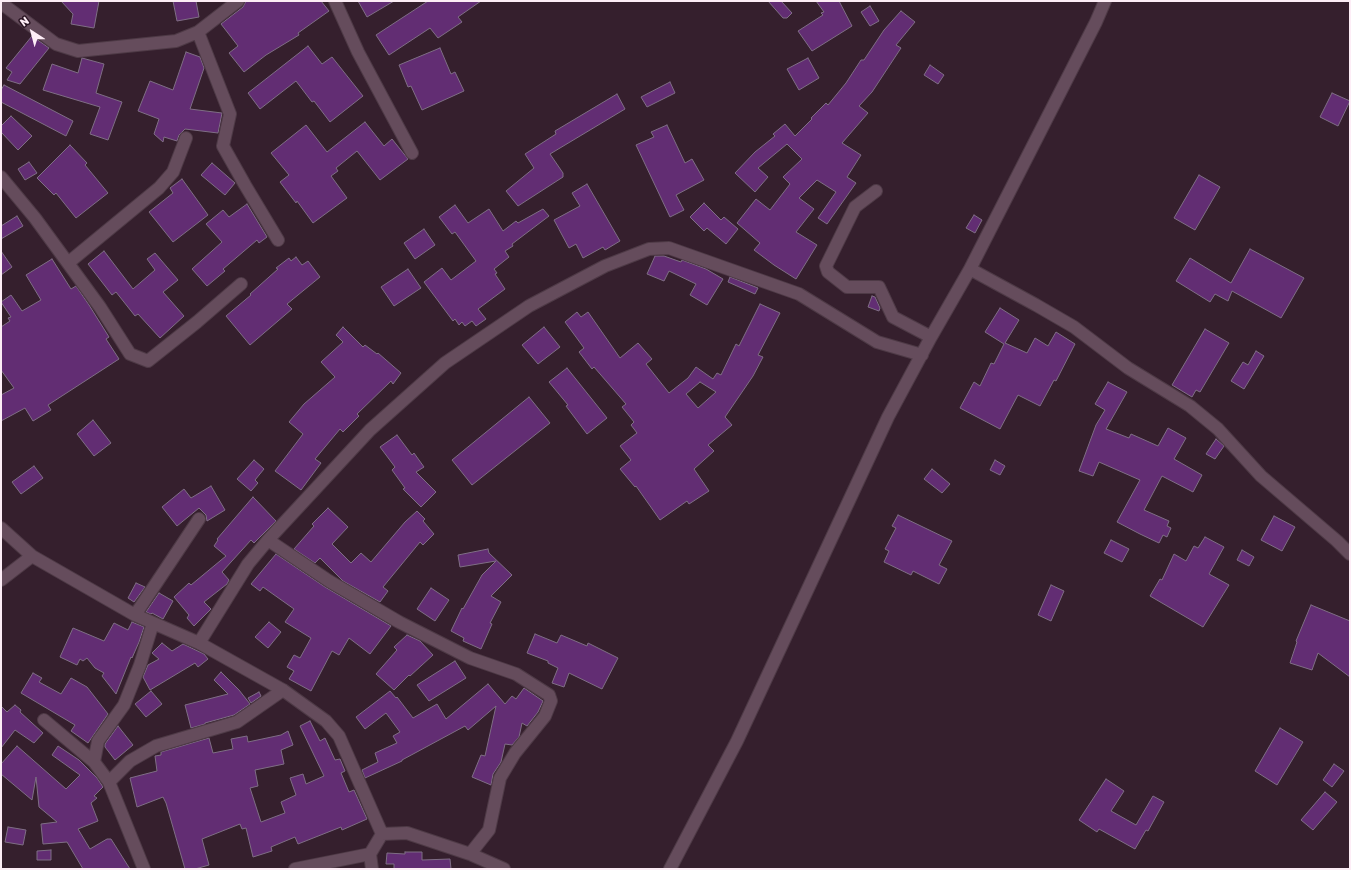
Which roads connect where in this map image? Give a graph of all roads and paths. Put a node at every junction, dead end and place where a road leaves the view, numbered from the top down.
1 (238, 1) edge
2 (335, 1) edge
3 (1105, 1) edge
4 (1, 3) edge
5 (198, 32) junction
6 (186, 138) dead end
7 (412, 153) dead end
8 (1, 177) edge
9 (876, 191) dead end
10 (278, 240) dead end
11 (68, 263) junction
12 (970, 269) junction
13 (241, 284) dead end
14 (931, 337) junction
15 (922, 355) junction
16 (199, 519) dead end
17 (1, 528) edge
18 (268, 540) junction
19 (1350, 554) edge
20 (32, 556) junction
21 (1, 580) edge
22 (135, 615) junction
23 (153, 623) junction
24 (199, 643) junction
25 (283, 690) junction
26 (44, 720) dead end
27 (94, 762) junction
28 (109, 782) junction
29 (382, 834) junction
30 (370, 854) junction
31 (470, 854) junction
32 (144, 869) edge
33 (295, 869) edge
34 (372, 869) edge
35 (504, 869) edge
36 (670, 869) edge

1 - 5 street
2 - 7 street
3 - 12 street
4 - 5 street
5 - 10 street
6 - 11 street
8 - 11 street
9 - 14 street
11 - 13 street
12 - 14 street
12 - 19 street
14 - 15 street
15 - 18 street
15 - 36 street
16 - 22 street
17 - 20 street
18 - 24 street
18 - 31 street
20 - 21 street
20 - 22 street
22 - 23 street
23 - 24 street
23 - 27 street
24 - 25 street
25 - 28 street
25 - 29 street
26 - 27 street
27 - 28 street
28 - 32 street
29 - 30 street
29 - 31 street
30 - 33 street
30 - 34 street
31 - 35 street

